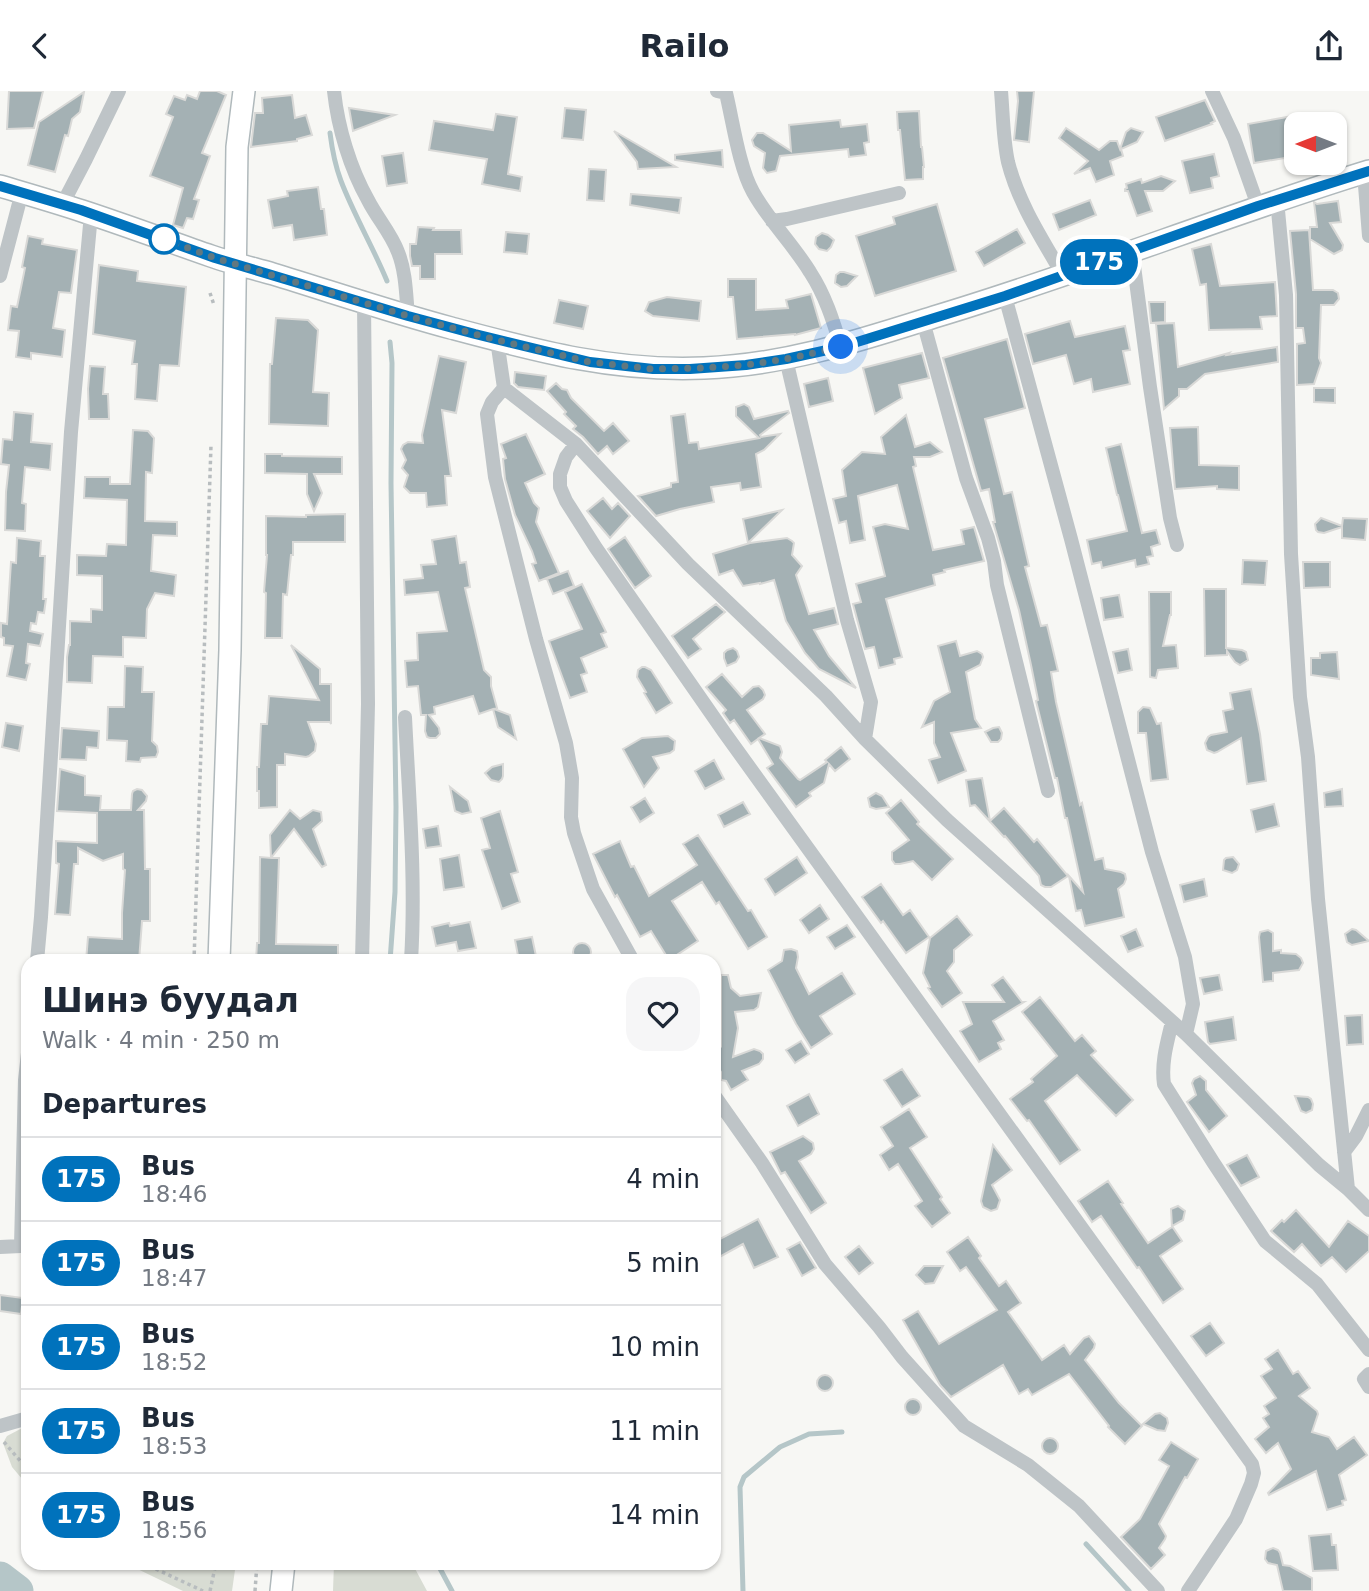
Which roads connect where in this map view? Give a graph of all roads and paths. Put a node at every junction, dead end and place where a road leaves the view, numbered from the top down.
1 (119, 91) edge
2 (244, 91) edge
3 (334, 91) edge
4 (1002, 91) edge
5 (1212, 91) edge
6 (723, 92) edge
7 (1366, 172) edge
8 (0, 186) edge
9 (22, 192) junction
10 (899, 193) dead end
11 (1268, 203) junction
12 (62, 205) junction
13 (91, 214) junction
14 (772, 221) junction
15 (1369, 236) edge
16 (1132, 251) junction
17 (236, 264) junction
18 (1063, 275) junction
19 (0, 276) edge
20 (210, 293) dead end
21 (1005, 296) junction
22 (364, 303) junction
23 (215, 313) dead end
24 (408, 316) junction
25 (923, 321) junction
26 (497, 340) junction
27 (841, 347) junction
28 (786, 359) junction
29 (503, 388) junction
30 (212, 441) dead end
31 (576, 444) junction
32 (1177, 545) dead end
33 (405, 717) dead end
34 (865, 739) junction
35 (1048, 791) dead end
36 (38, 954) edge
37 (194, 954) edge
38 (219, 954) edge
39 (362, 954) edge
40 (411, 954) edge
41 (629, 954) edge
42 (1172, 1022) junction
43 (1186, 1034) junction
44 (721, 1104) edge
45 (1369, 1109) edge
46 (1344, 1152) junction
47 (1348, 1189) junction
48 (1369, 1210) edge
49 (21, 1246) edge
50 (0, 1247) edge
51 (1369, 1350) edge
52 (1369, 1374) edge
53 (1369, 1387) edge
54 (21, 1420) edge
55 (0, 1426) edge
56 (0, 1437) edge
57 (21, 1461) edge
58 (158, 1570) edge
59 (214, 1570) edge
60 (256, 1570) edge
61 (283, 1570) edge
62 (203, 1591) edge
63 (210, 1591) edge
64 (255, 1591) edge
65 (281, 1591) edge
66 (1158, 1591) edge
67 (1188, 1591) edge

1 - 12 street
2 - 17 main road
3 - 24 street
4 - 18 street
5 - 11 street
6 - 14 street
7 - 11 main road
7 - 15 street
8 - 9 main road
9 - 12 main road
9 - 19 street
10 - 14 street
11 - 16 main road
11 - 46 street
12 - 13 main road
13 - 17 main road
13 - 36 street
14 - 27 street
16 - 18 main road
16 - 32 street
17 - 22 main road
17 - 38 main road
18 - 21 main road
20 - 23 path
21 - 25 main road
21 - 43 street
22 - 24 main road
22 - 39 street
24 - 26 main road
25 - 27 main road
25 - 35 street
26 - 28 main road
26 - 29 street
27 - 28 main road
28 - 34 street
29 - 31 street
29 - 41 street
30 - 37 path
31 - 34 street
31 - 67 street
33 - 40 street
34 - 42 street
42 - 43 street
42 - 51 street
43 - 47 street
44 - 66 street
45 - 46 street
46 - 47 street
47 - 48 street
49 - 50 street
52 - 53 street
54 - 55 street
56 - 57 path
58 - 62 path
59 - 63 path
60 - 64 path
61 - 65 main road

